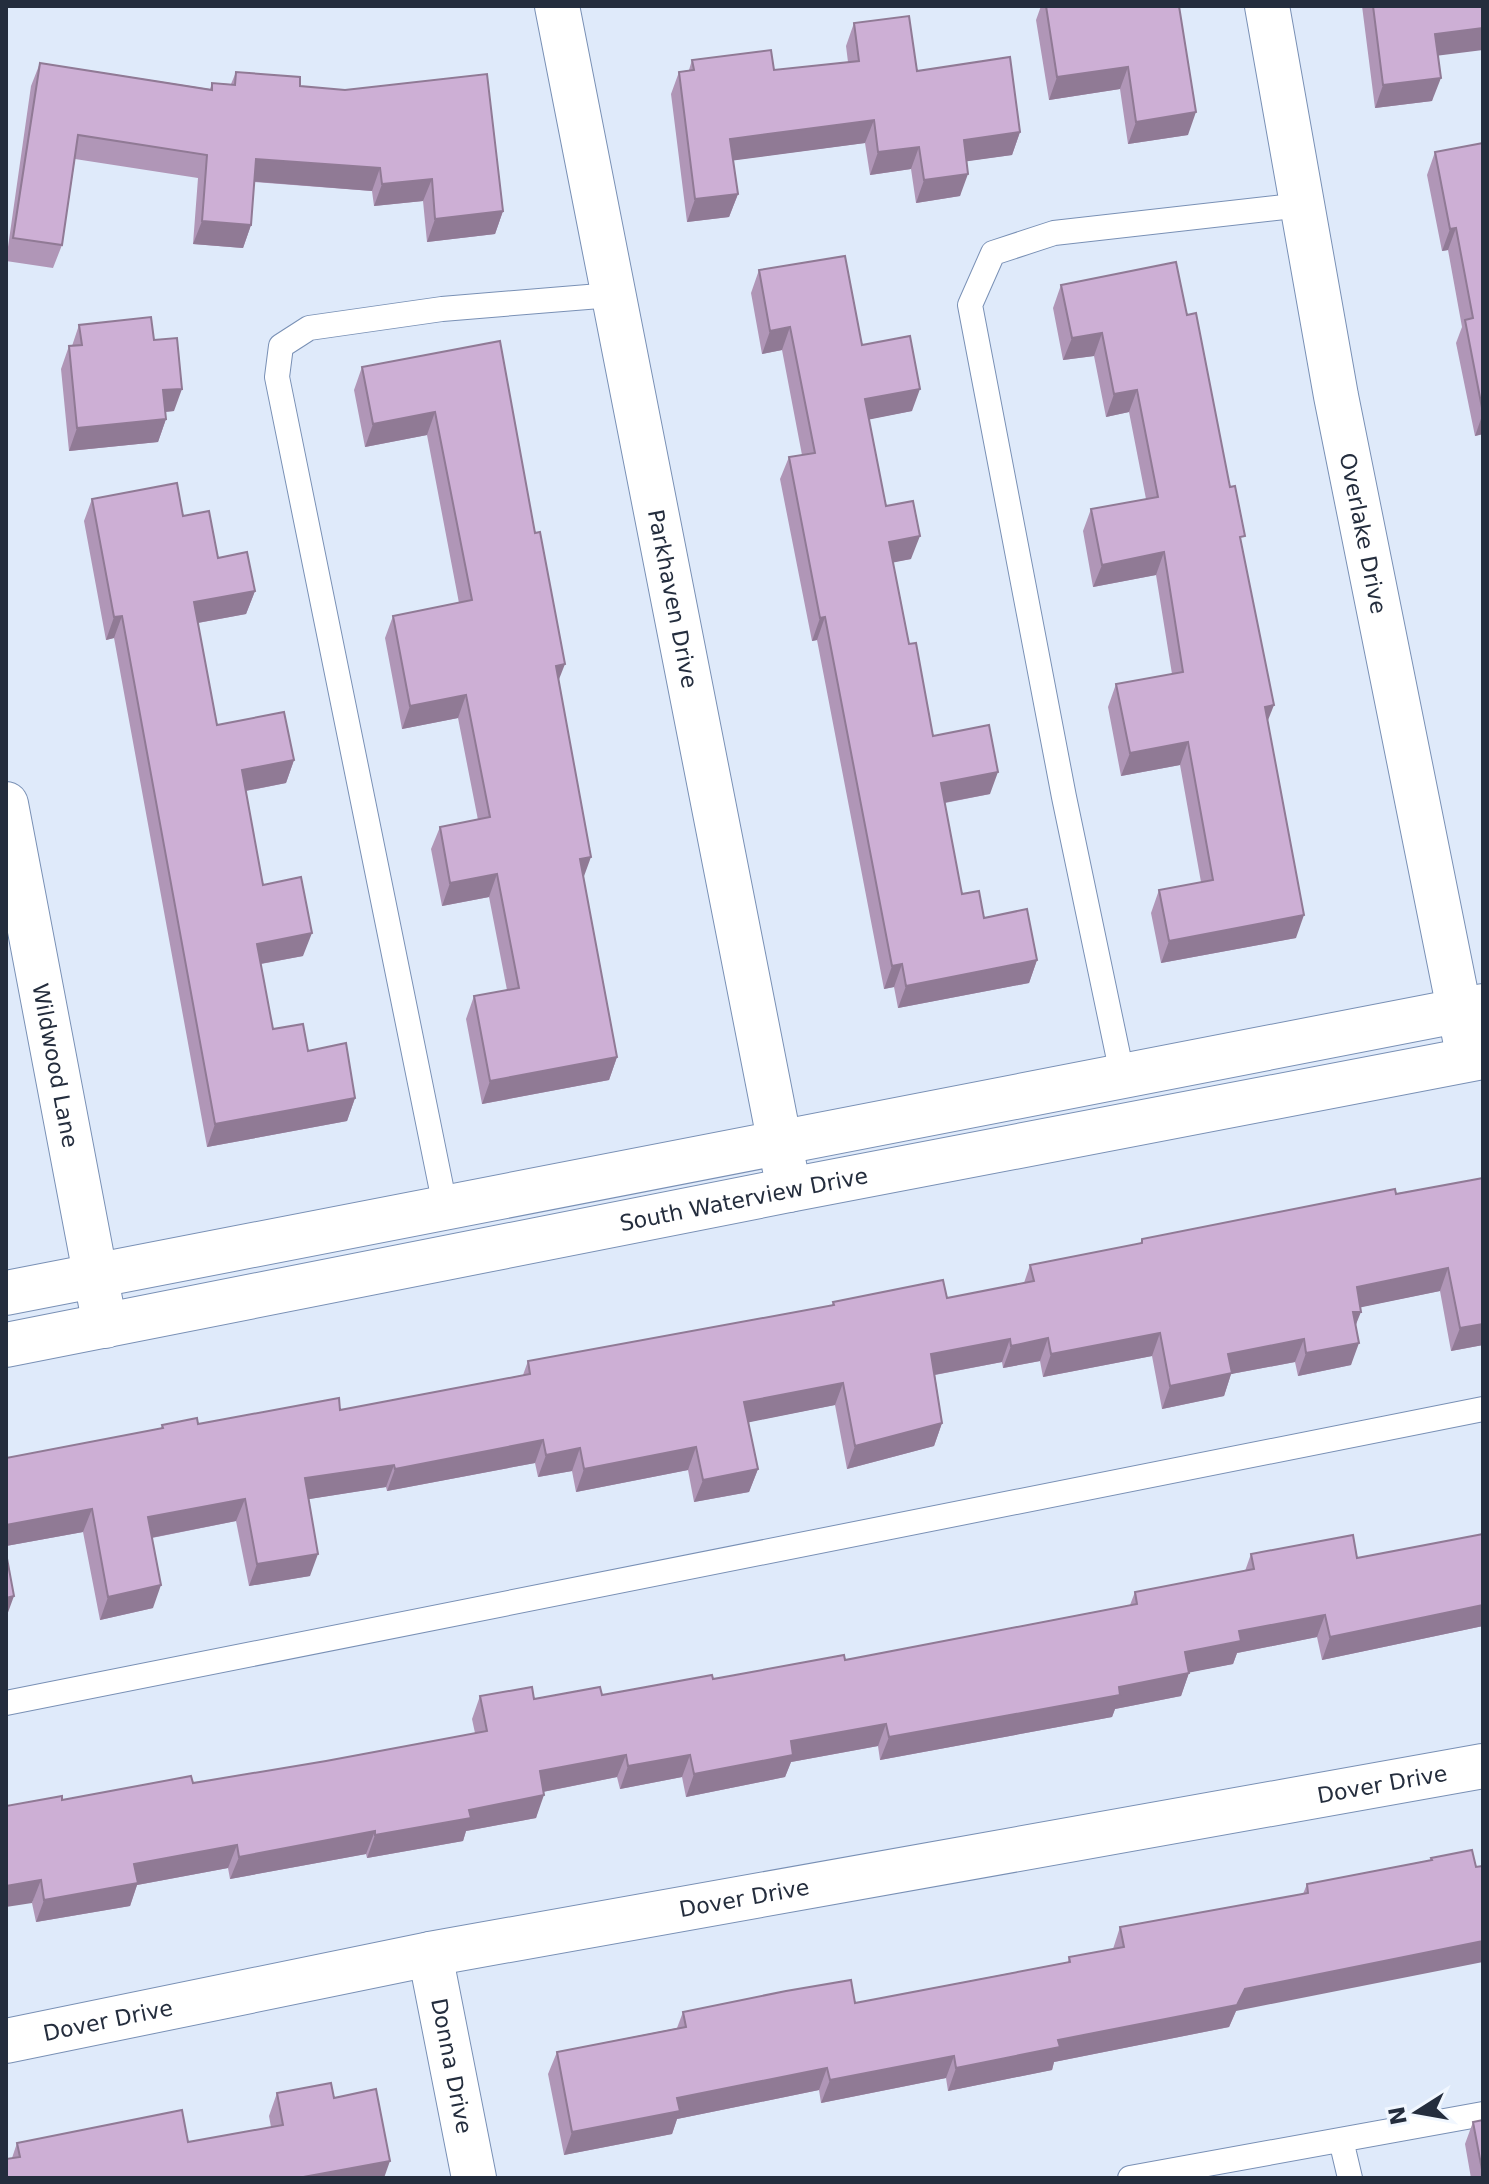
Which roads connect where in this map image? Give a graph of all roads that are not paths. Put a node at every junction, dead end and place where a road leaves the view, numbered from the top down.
1 (557, 6) edge
2 (1267, 6) edge
3 (1302, 205) junction
4 (612, 295) junction
5 (6, 804) edge
6 (1471, 1008) edge
7 (1476, 1058) edge
8 (1122, 1074) junction
9 (779, 1141) junction
10 (789, 1190) junction
11 (445, 1206) junction
12 (95, 1275) junction
13 (6, 1293) edge
14 (105, 1326) junction
15 (6, 1345) edge
16 (1483, 1409) edge
17 (6, 1703) edge
18 (1483, 1766) edge
19 (430, 1954) junction
20 (6, 2041) edge
21 (1483, 2114) edge
22 (1341, 2140) junction
23 (474, 2178) edge
24 (1130, 2178) edge
25 (1350, 2178) edge

1 - 4 street, Parkhaven Drive
2 - 3 street, Overlake Drive
3 - 6 street, Overlake Drive
3 - 8 lane
4 - 9 street, Parkhaven Drive
4 - 11 lane
5 - 12 street, Wildwood Lane
6 - 7 street, Overlake Drive
6 - 8 street
7 - 10 street, South Waterview Drive
8 - 9 street
9 - 10 street, Parkhaven Drive
9 - 11 street
10 - 14 street, South Waterview Drive
11 - 12 street
12 - 13 street
12 - 14 street, Wildwood Lane
14 - 15 street, South Waterview Drive
16 - 17 lane
18 - 19 street, Dover Drive
19 - 20 street, Dover Drive
19 - 23 street, Donna Drive
21 - 22 lane
22 - 24 lane
22 - 25 lane

